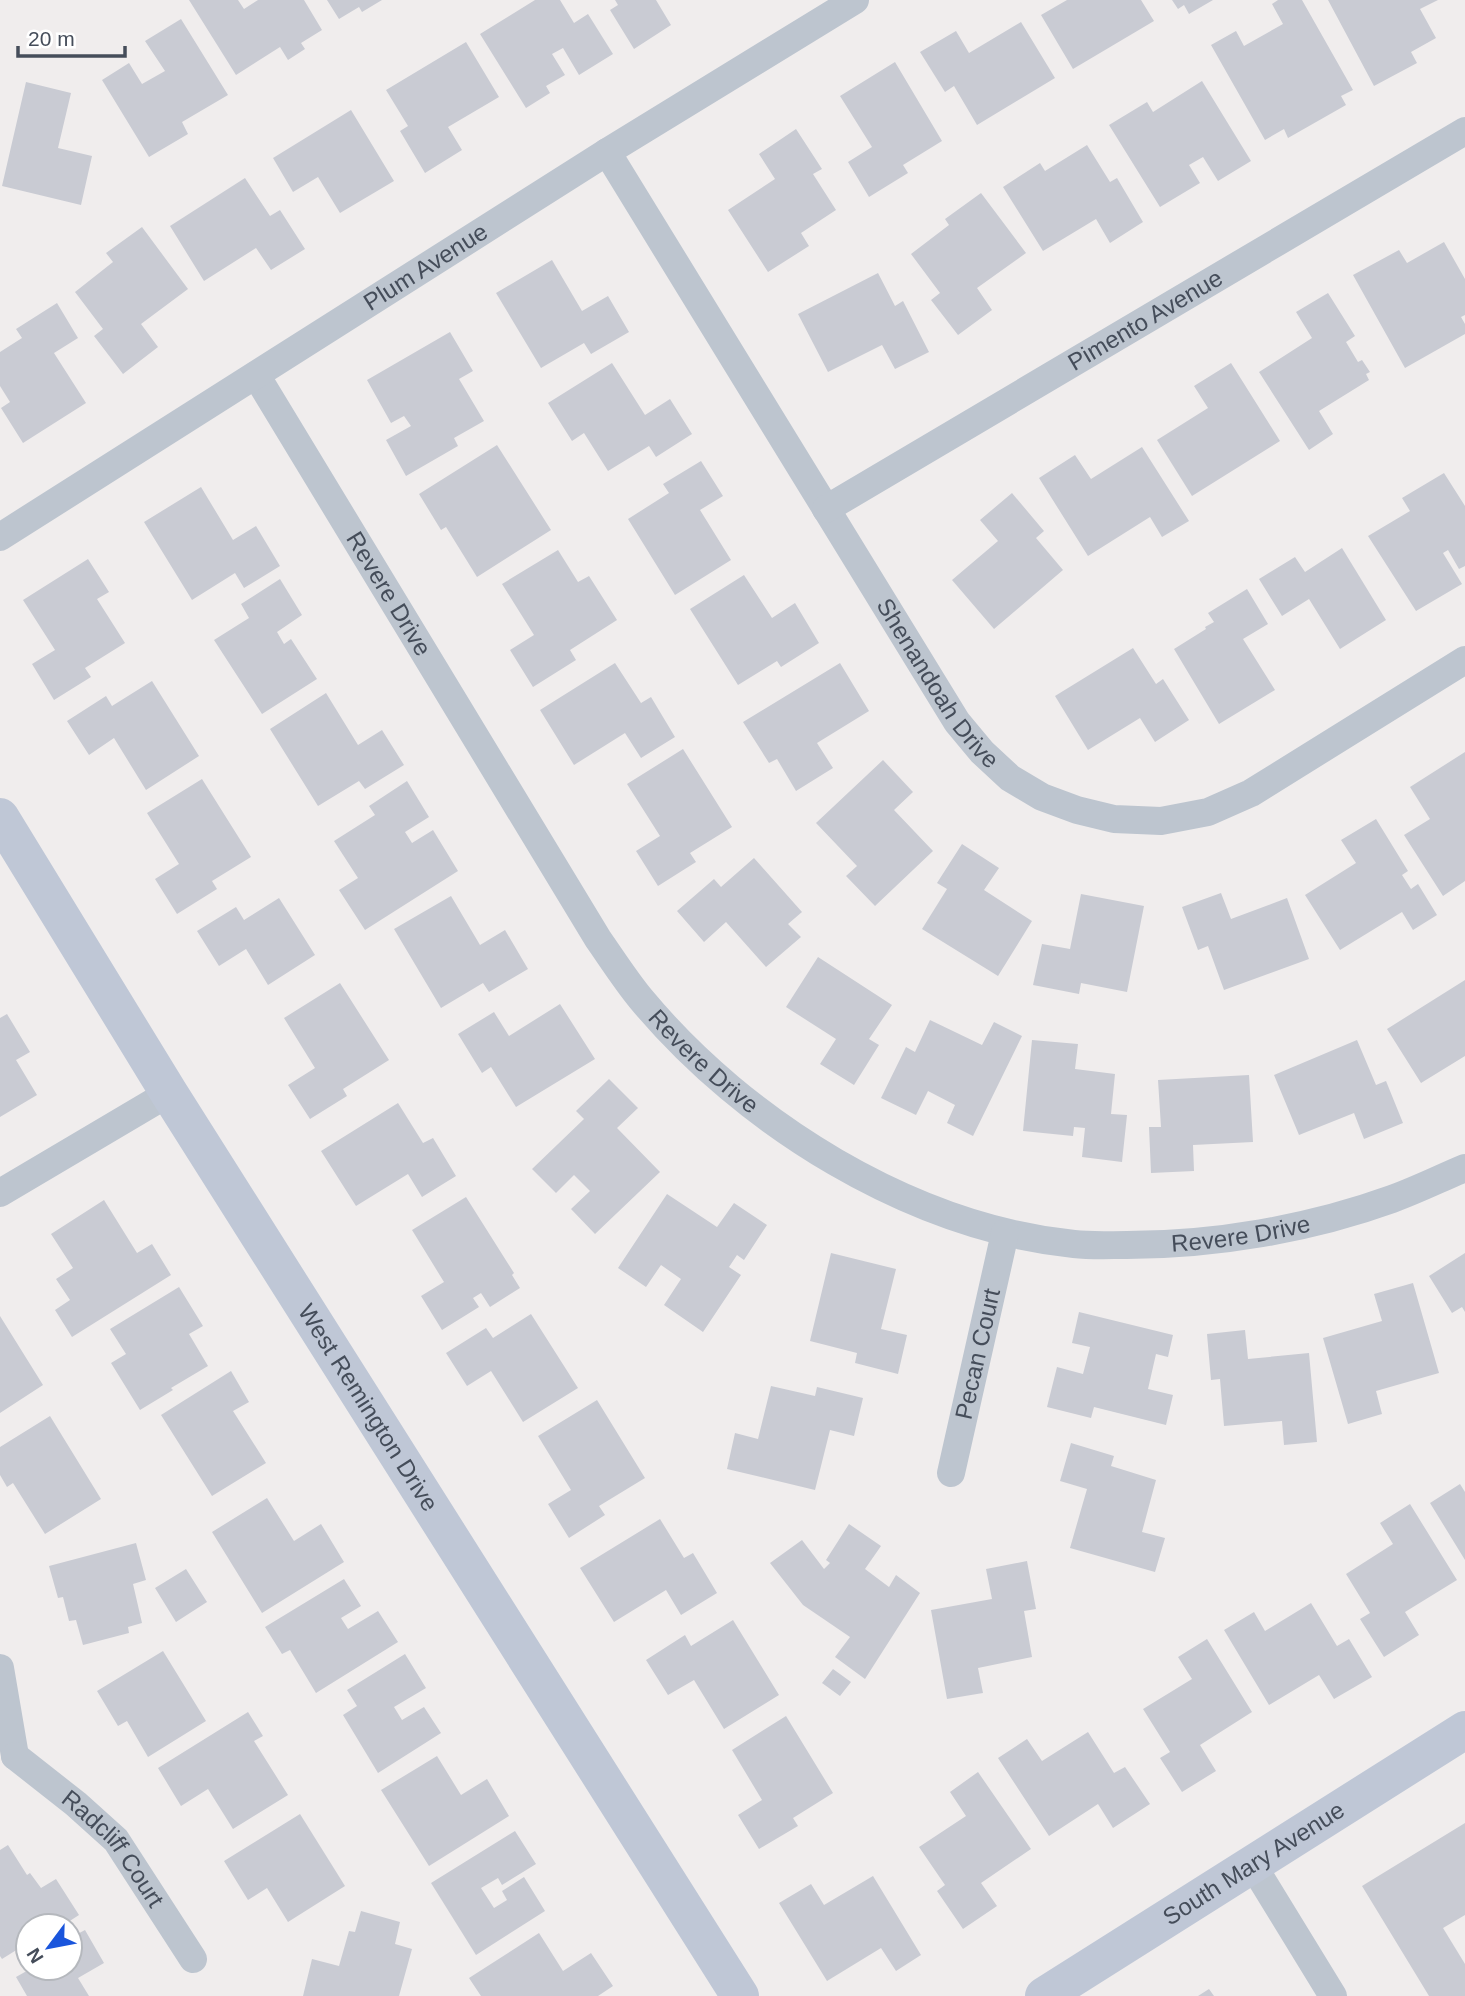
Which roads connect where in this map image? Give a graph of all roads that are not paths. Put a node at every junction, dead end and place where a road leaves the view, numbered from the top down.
1 (855, 0) edge
2 (1465, 131) edge
3 (607, 152) junction
4 (256, 374) junction
5 (826, 509) junction
6 (0, 537) edge
7 (1465, 660) edge
8 (0, 817) edge
9 (169, 1093) junction
10 (1465, 1168) edge
11 (0, 1193) edge
12 (1005, 1233) junction
13 (951, 1473) dead end
14 (0, 1668) edge
15 (1465, 1730) edge
16 (7, 1761) edge
17 (1252, 1864) junction
18 (193, 1959) dead end
19 (740, 1996) edge
20 (1044, 1996) edge
21 (1333, 1996) edge

1 - 3 street, Plum Avenue
2 - 5 street, Pimento Avenue
3 - 4 street, Plum Avenue
3 - 5 street, Shenandoah Drive
4 - 6 street, Plum Avenue
4 - 12 street, Revere Drive
5 - 7 street, Shenandoah Drive
8 - 9 street, West Remington Drive
9 - 11 street
9 - 19 street, West Remington Drive
10 - 12 street, Revere Drive
12 - 13 street, Pecan Court
14 - 16 street
15 - 17 street, South Mary Avenue
16 - 18 street, Radcliff Court
17 - 20 street, South Mary Avenue
17 - 21 street

